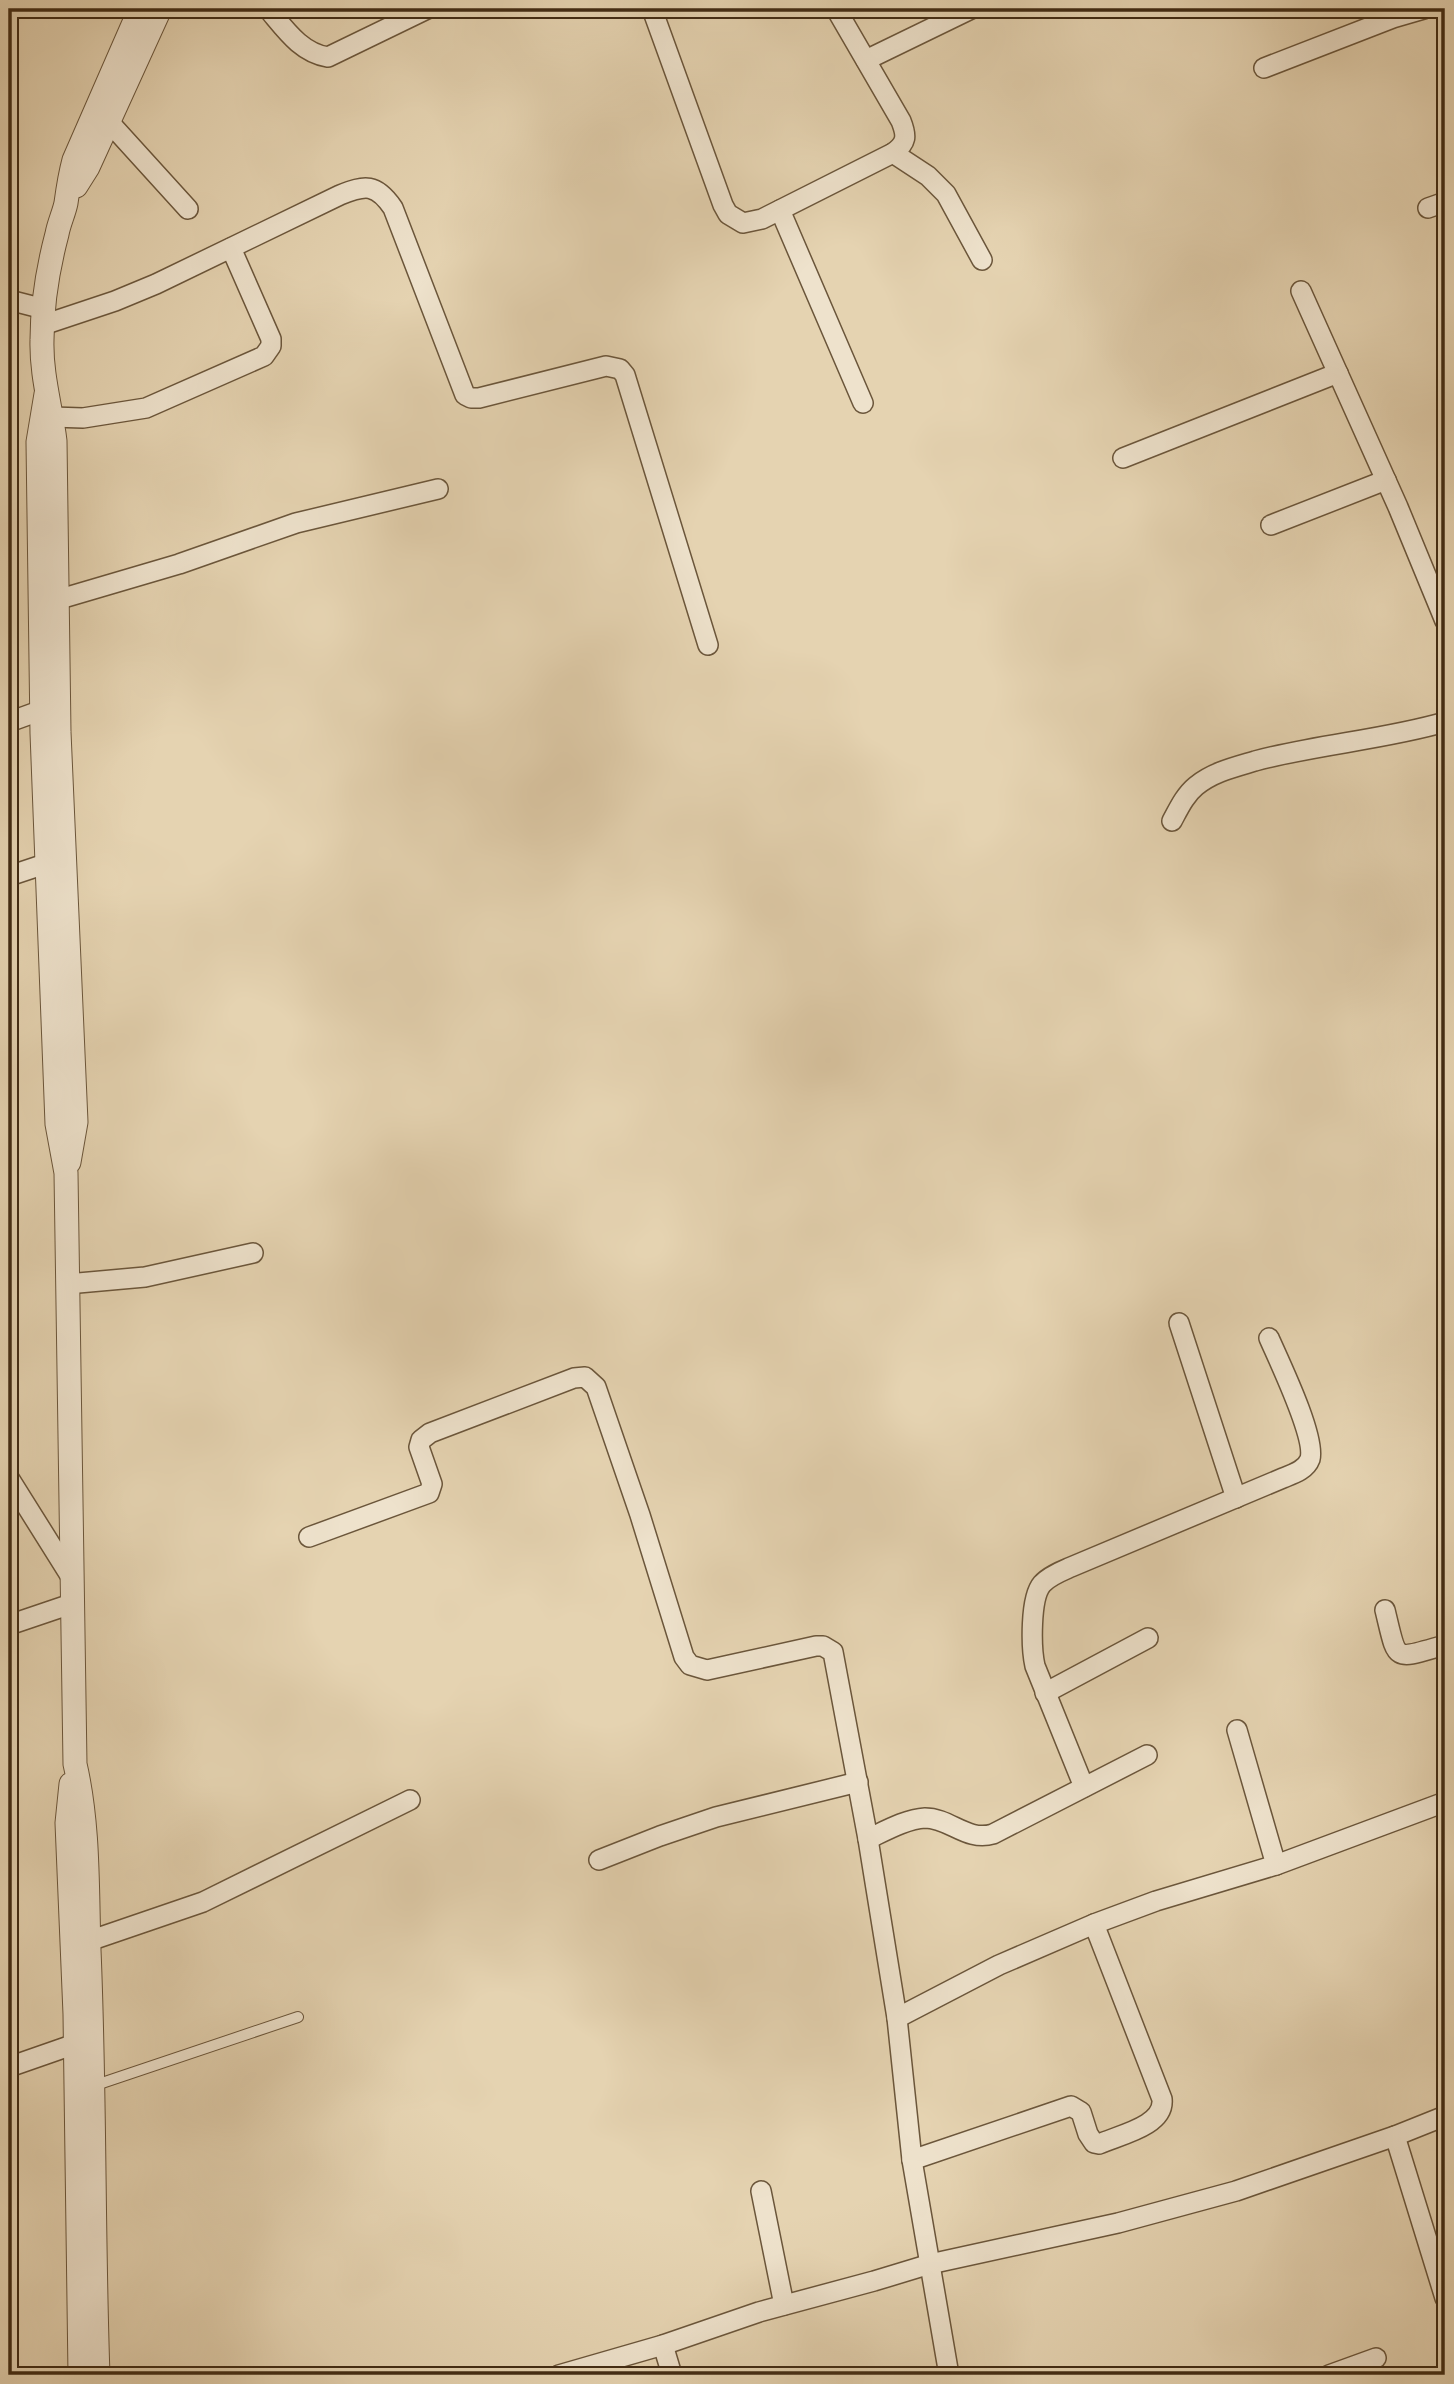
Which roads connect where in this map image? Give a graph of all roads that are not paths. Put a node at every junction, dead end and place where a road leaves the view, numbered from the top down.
1 (140, 9) edge
2 (160, 9) edge
3 (268, 9) edge
4 (427, 9) edge
5 (652, 9) edge
6 (836, 9) edge
7 (971, 9) edge
8 (1424, 9) edge
9 (866, 60) junction
10 (1264, 68) dead end
11 (108, 122) junction
12 (893, 153) junction
13 (66, 204) junction
14 (188, 209) dead end
15 (780, 210) junction
16 (231, 248) junction
17 (982, 260) dead end
18 (1301, 291) dead end
19 (9, 300) edge
20 (43, 317) junction
21 (1338, 373) junction
22 (46, 394) junction
23 (863, 402) dead end
24 (52, 417) junction
25 (1123, 458) dead end
26 (1386, 480) junction
27 (438, 489) dead end
28 (1271, 525) dead end
29 (49, 602) junction
30 (1445, 621) edge
31 (708, 645) dead end
32 (42, 710) junction
33 (9, 722) edge
34 (1445, 722) edge
35 (1172, 821) dead end
36 (56, 861) junction
37 (9, 876) edge
38 (253, 1253) dead end
39 (68, 1284) junction
40 (1179, 1323) dead end
41 (1269, 1338) dead end
42 (9, 1478) edge
43 (1236, 1498) junction
44 (309, 1537) dead end
45 (71, 1577) junction
46 (71, 1604) junction
47 (1385, 1610) dead end
48 (9, 1625) edge
49 (1148, 1638) dead end
50 (1445, 1645) edge
51 (1045, 1693) junction
52 (1237, 1730) dead end
53 (1147, 1755) dead end
54 (75, 1764) junction
55 (858, 1783) junction
56 (1084, 1787) junction
57 (410, 1800) dead end
58 (1445, 1802) edge
59 (868, 1839) junction
60 (598, 1860) dead end
61 (1276, 1865) junction
62 (1094, 1924) junction
63 (89, 1941) junction
64 (298, 2017) dead end
65 (897, 2018) junction
66 (75, 2043) junction
67 (9, 2067) edge
68 (93, 2086) junction
69 (1445, 2116) edge
70 (1395, 2136) junction
71 (912, 2160) junction
72 (761, 2191) dead end
73 (930, 2264) junction
74 (1445, 2298) edge
75 (784, 2305) junction
76 (663, 2345) junction
77 (1376, 2358) dead end
78 (579, 2372) edge
79 (80, 2375) edge
80 (98, 2375) edge
81 (559, 2375) edge
82 (672, 2375) edge
83 (949, 2375) edge
84 (1329, 2375) edge

1 - 13 street
2 - 11 street
3 - 4 street
5 - 15 street
6 - 9 street
7 - 9 street
8 - 10 street
9 - 12 street
11 - 13 street
11 - 14 street
12 - 15 street
12 - 17 street
13 - 20 street
15 - 23 street
16 - 20 street
16 - 24 street
16 - 31 street
18 - 21 street
19 - 20 street
20 - 22 street
21 - 25 street
21 - 26 street
22 - 24 street
22 - 29 street
24 - 29 street
26 - 28 street
26 - 30 street
27 - 29 street
29 - 32 street
29 - 36 street
32 - 33 street
32 - 36 street
34 - 35 street
36 - 37 street
36 - 39 street
38 - 39 street
39 - 45 street
40 - 43 street
41 - 43 street
42 - 45 street
43 - 51 street
44 - 55 street
45 - 46 street
46 - 48 street
46 - 54 street
47 - 50 street
49 - 51 street
51 - 56 street
52 - 61 street
53 - 56 street
54 - 63 street
54 - 66 street
55 - 59 street
55 - 60 street
56 - 59 street
57 - 63 street
58 - 61 street
59 - 65 street
61 - 62 street
62 - 65 street
62 - 71 street
63 - 68 street
64 - 68 lane
65 - 71 street
66 - 67 street
66 - 79 street
68 - 80 street
69 - 70 street
70 - 73 street
70 - 74 street
71 - 73 street
72 - 75 street
73 - 75 street
73 - 83 street
75 - 76 street
76 - 78 street
76 - 82 street
77 - 84 street
78 - 81 street

